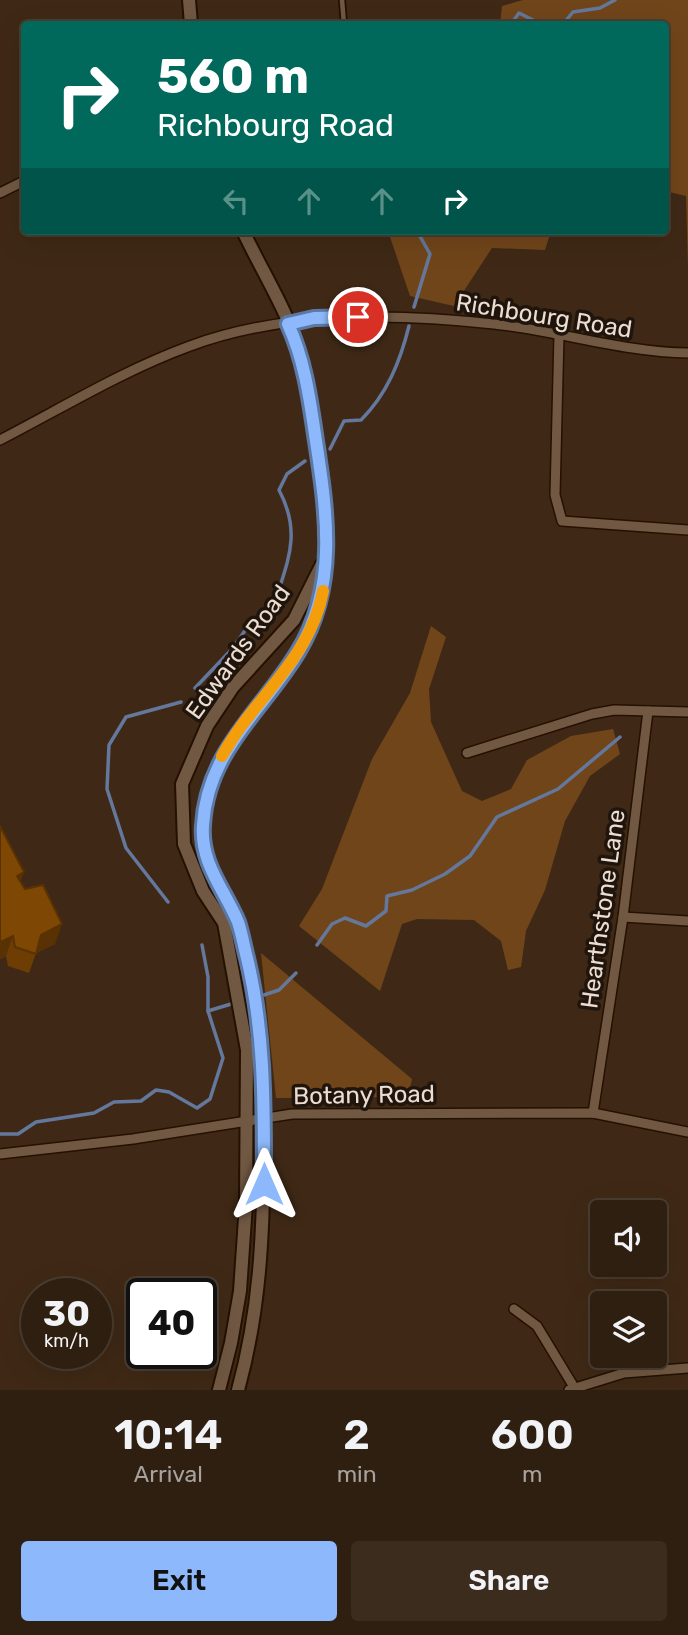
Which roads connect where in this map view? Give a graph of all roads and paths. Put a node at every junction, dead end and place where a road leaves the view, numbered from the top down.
1 (189, 0) edge
2 (342, 0) edge
3 (191, 21) edge
4 (344, 21) edge
5 (21, 182) edge
6 (0, 193) edge
7 (245, 235) edge
8 (288, 324) junction
9 (559, 335) junction
10 (688, 353) edge
11 (0, 440) edge
12 (688, 530) edge
13 (325, 553) junction
14 (648, 711) junction
15 (688, 712) edge
16 (467, 754) dead end
17 (623, 917) junction
18 (688, 921) edge
19 (593, 1113) junction
20 (264, 1118) junction
21 (248, 1121) junction
22 (688, 1132) edge
23 (0, 1154) edge
24 (239, 1297) junction
25 (258, 1300) junction
26 (514, 1309) dead end
27 (688, 1368) edge
28 (571, 1388) edge
29 (219, 1390) edge
30 (238, 1390) edge

1 - 3 street
2 - 4 lane
5 - 6 street
7 - 8 street, Edwards Road
8 - 9 street, Richbourg Road
8 - 11 street, Richbourg Road
8 - 13 street, Edwards Road
9 - 10 street, Richbourg Road
9 - 12 street
13 - 20 street, Edwards Road
13 - 21 street, Edwards Road
14 - 15 street
14 - 16 street
14 - 17 street, Hearthstone Lane
17 - 18 street
17 - 19 street, Hearthstone Lane
19 - 20 street, Botany Road
19 - 22 street, Botany Road
20 - 21 street, Botany Road
20 - 25 street, Edwards Road
21 - 23 street, Botany Road
21 - 24 street, Edwards Road
24 - 25 street
24 - 29 street, Edwards Road
25 - 30 street, Edwards Road
26 - 28 street
27 - 28 street

